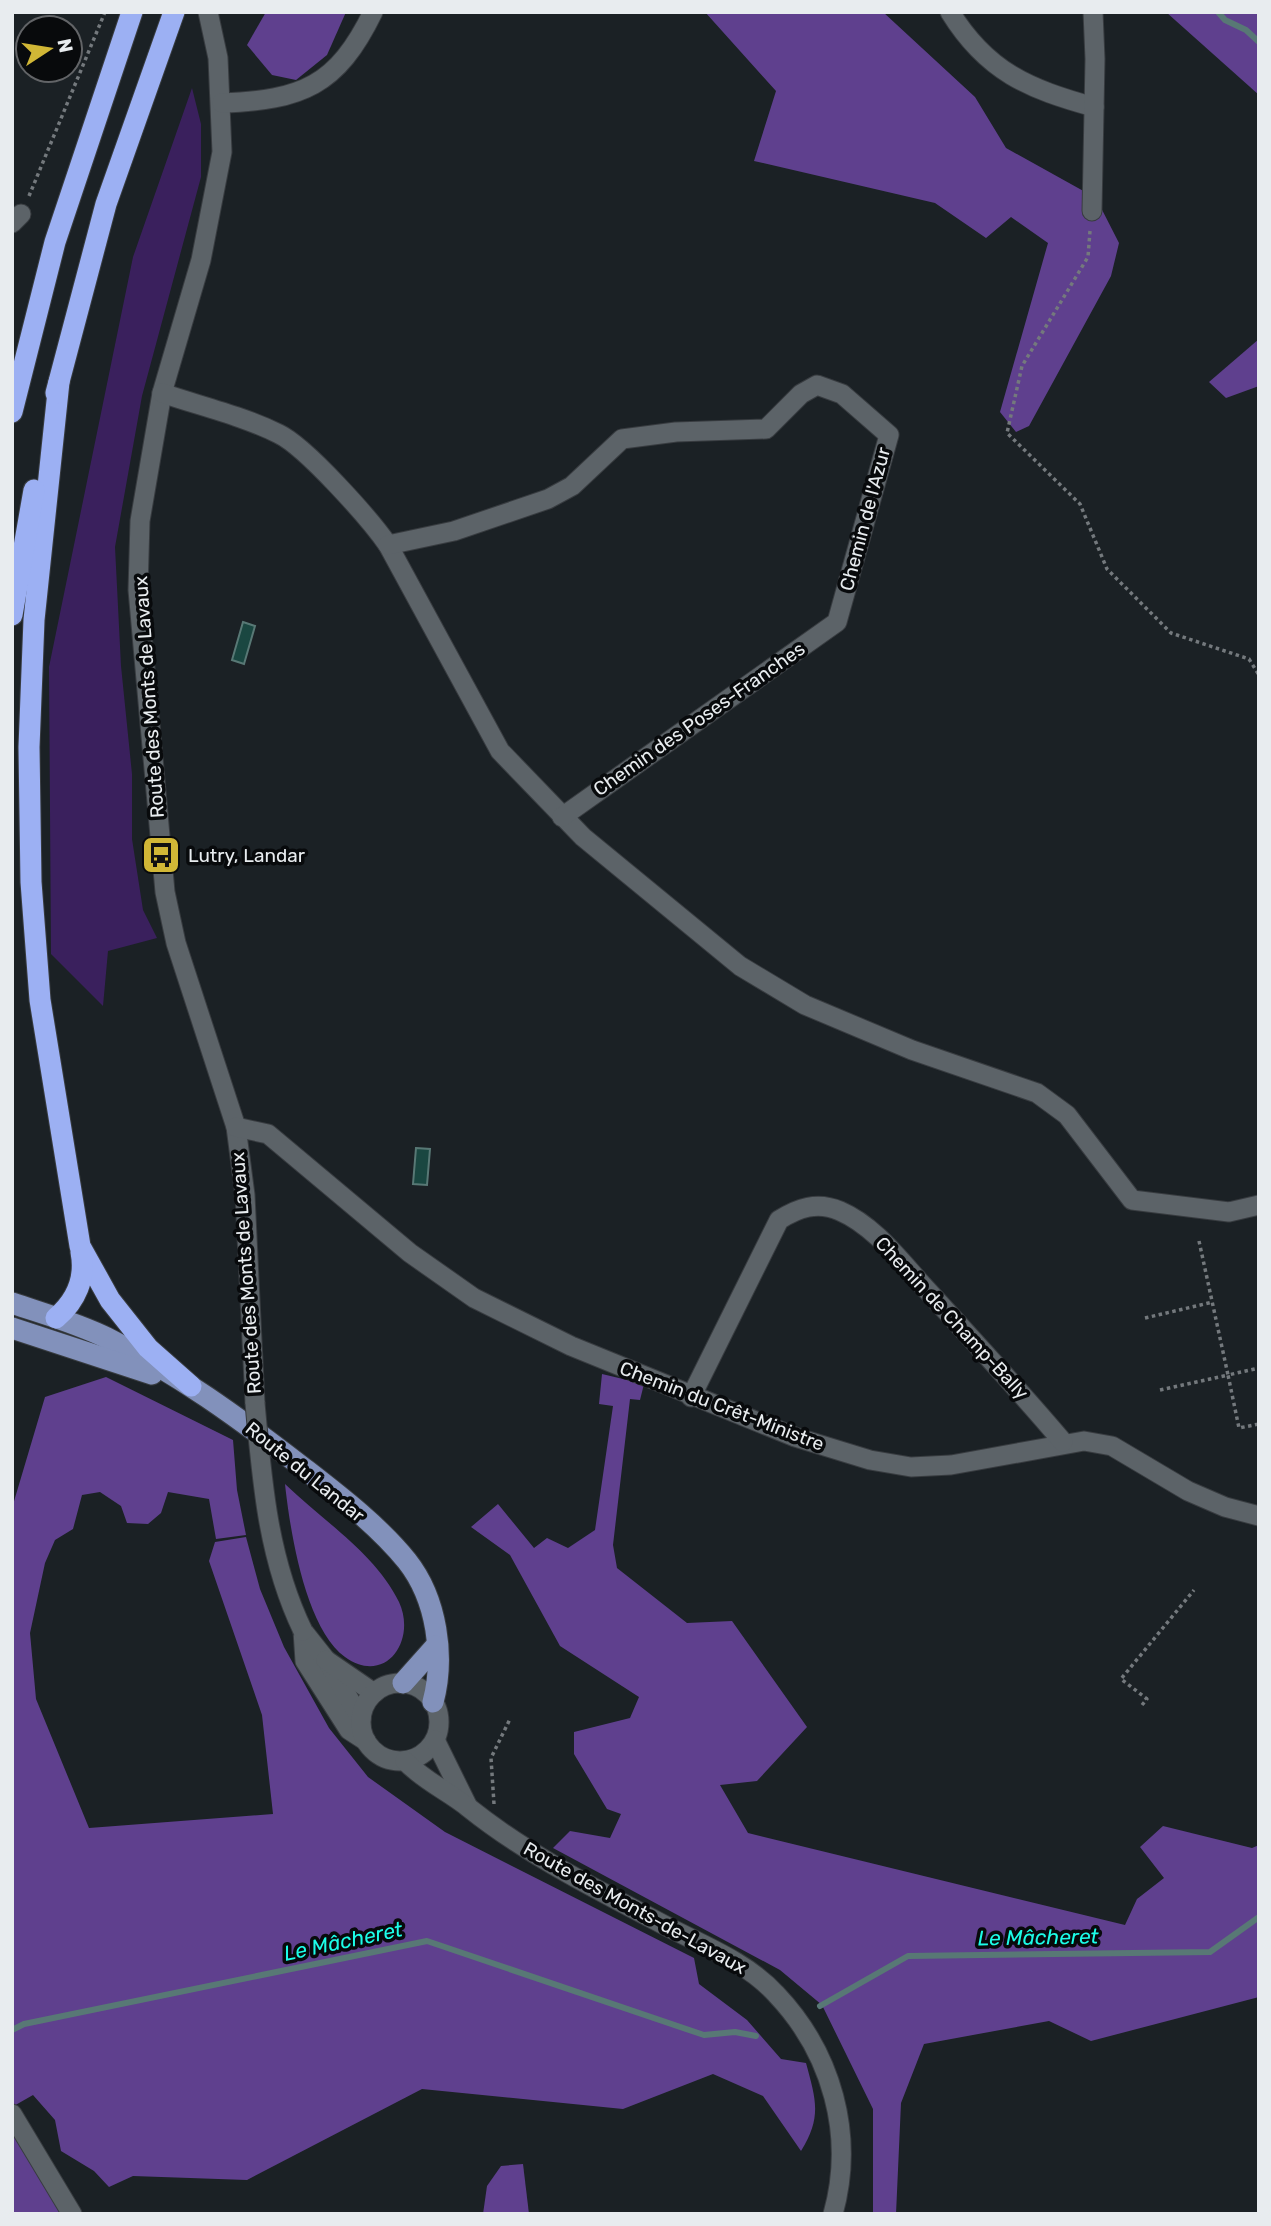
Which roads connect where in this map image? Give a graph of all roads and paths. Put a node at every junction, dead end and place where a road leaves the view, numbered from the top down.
1 (105, 12) edge
2 (132, 12) edge
3 (174, 12) edge
4 (373, 12) edge
5 (950, 12) edge
6 (1093, 12) edge
7 (209, 16) edge
8 (222, 103) junction
9 (1094, 107) junction
10 (1092, 211) joint
11 (17, 219) edge
12 (59, 382) junction
13 (162, 393) junction
14 (13, 410) edge
15 (388, 545) junction
16 (12, 615) edge
17 (837, 622) joint
18 (1259, 675) edge
19 (562, 817) junction
20 (236, 1127) junction
21 (1259, 1205) edge
22 (1199, 1241) dead end
23 (79, 1246) junction
24 (1213, 1302) junction
25 (12, 1303) edge
26 (12, 1317) edge
27 (1145, 1318) dead end
28 (41, 1322) junction
29 (12, 1328) edge
30 (1259, 1368) edge
31 (1228, 1375) junction
32 (191, 1386) junction
33 (1160, 1390) dead end
34 (691, 1397) junction
35 (1259, 1424) edge
36 (1063, 1443) junction
37 (1259, 1516) edge
38 (1194, 1590) dead end
39 (303, 1631) junction
40 (436, 1646) junction
41 (326, 1660) junction
42 (403, 1683) junction
43 (374, 1693) junction
44 (433, 1702) junction
45 (1142, 1706) dead end
46 (361, 1719) junction
47 (510, 1719) dead end
48 (435, 1740) junction
49 (366, 1741) junction
50 (405, 1761) junction
51 (469, 1808) junction
52 (495, 1811) dead end
53 (12, 2114) edge
54 (72, 2214) edge
55 (834, 2214) edge

1 - 11 path
2 - 14 highway
3 - 12 highway
4 - 8 street
5 - 9 street
6 - 9 street
7 - 8 street, Route des Monts de Lavaux
8 - 13 street, Route des Monts de Lavaux
9 - 10 street
10 - 18 path
12 - 16 highway
12 - 23 highway
13 - 15 street
13 - 20 street, Route des Monts de Lavaux
15 - 17 street, Chemin de l'Azur
15 - 19 street
17 - 19 street, Chemin des Poses-Franches
19 - 21 street
20 - 34 street, Chemin du Crêt-Ministre
20 - 39 street, Route des Monts de Lavaux, bridge
22 - 24 path
23 - 28 highway
23 - 32 highway
24 - 27 path
24 - 31 path
25 - 28 main road, Route du Landar
26 - 28 main road
28 - 29 main road, Route du Landar
28 - 32 main road, Route du Landar
30 - 31 path
31 - 33 path
31 - 35 path
32 - 40 main road, Route du Landar
34 - 36 street, Chemin du Crêt-Ministre
34 - 36 street, Chemin de Champ-Bally
36 - 37 street, Chemin du Crêt-Ministre
38 - 45 path
39 - 41 street, Route des Monts de Lavaux
39 - 49 street
40 - 42 main road
40 - 44 main road, Route du Landar
41 - 43 street, Route des Monts de Lavaux
41 - 46 street, Route des Monts de Lavaux
42 - 43 street
42 - 44 street
43 - 46 street
44 - 48 street
46 - 49 street
47 - 52 path
48 - 50 street
48 - 51 street
49 - 50 street
50 - 51 street
51 - 55 street, Route des Monts-de-Lavaux
53 - 54 street

